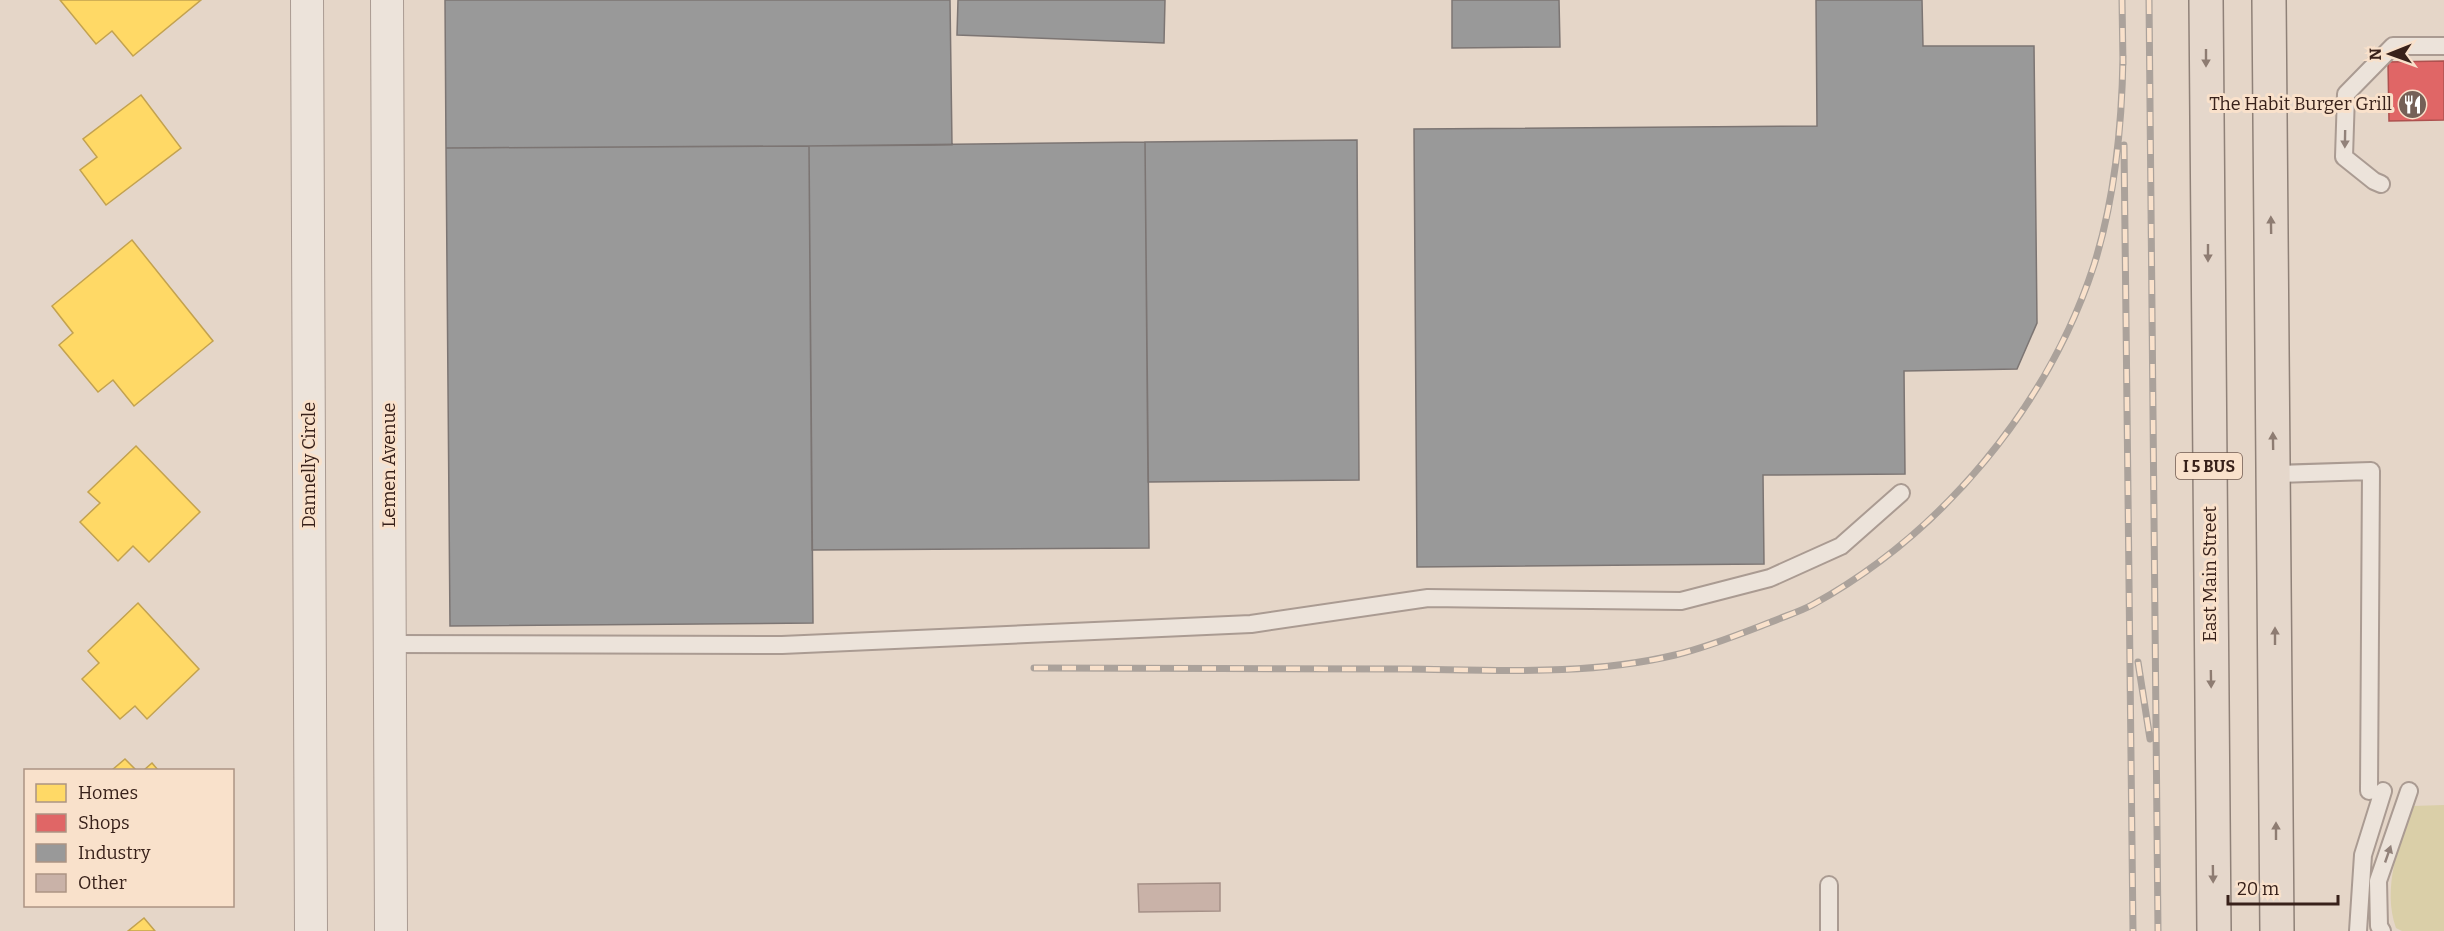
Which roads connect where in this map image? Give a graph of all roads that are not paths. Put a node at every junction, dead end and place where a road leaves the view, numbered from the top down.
1 (307, 0) edge
2 (387, 0) edge
3 (2206, 0) edge
4 (2270, 0) edge
5 (2444, 46) edge
6 (2381, 184) dead end
7 (2274, 474) junction
8 (1901, 493) dead end
9 (390, 644) junction
10 (2409, 791) dead end
11 (1829, 885) dead end
12 (311, 931) edge
13 (391, 931) edge
14 (1829, 931) edge
15 (2214, 931) edge
16 (2277, 931) edge
17 (2358, 931) edge
18 (2382, 931) edge

1 - 12 street, Dannelly Circle
2 - 9 street, Lemen Avenue
3 -> 15 main road, East Main Street / I 5 BUS
7 -> 4 main road
5 -> 6 lane
16 -> 7 main road
7 - 17 lane
8 - 9 lane
9 - 13 street, Lemen Avenue
18 -> 10 lane
11 - 14 lane

